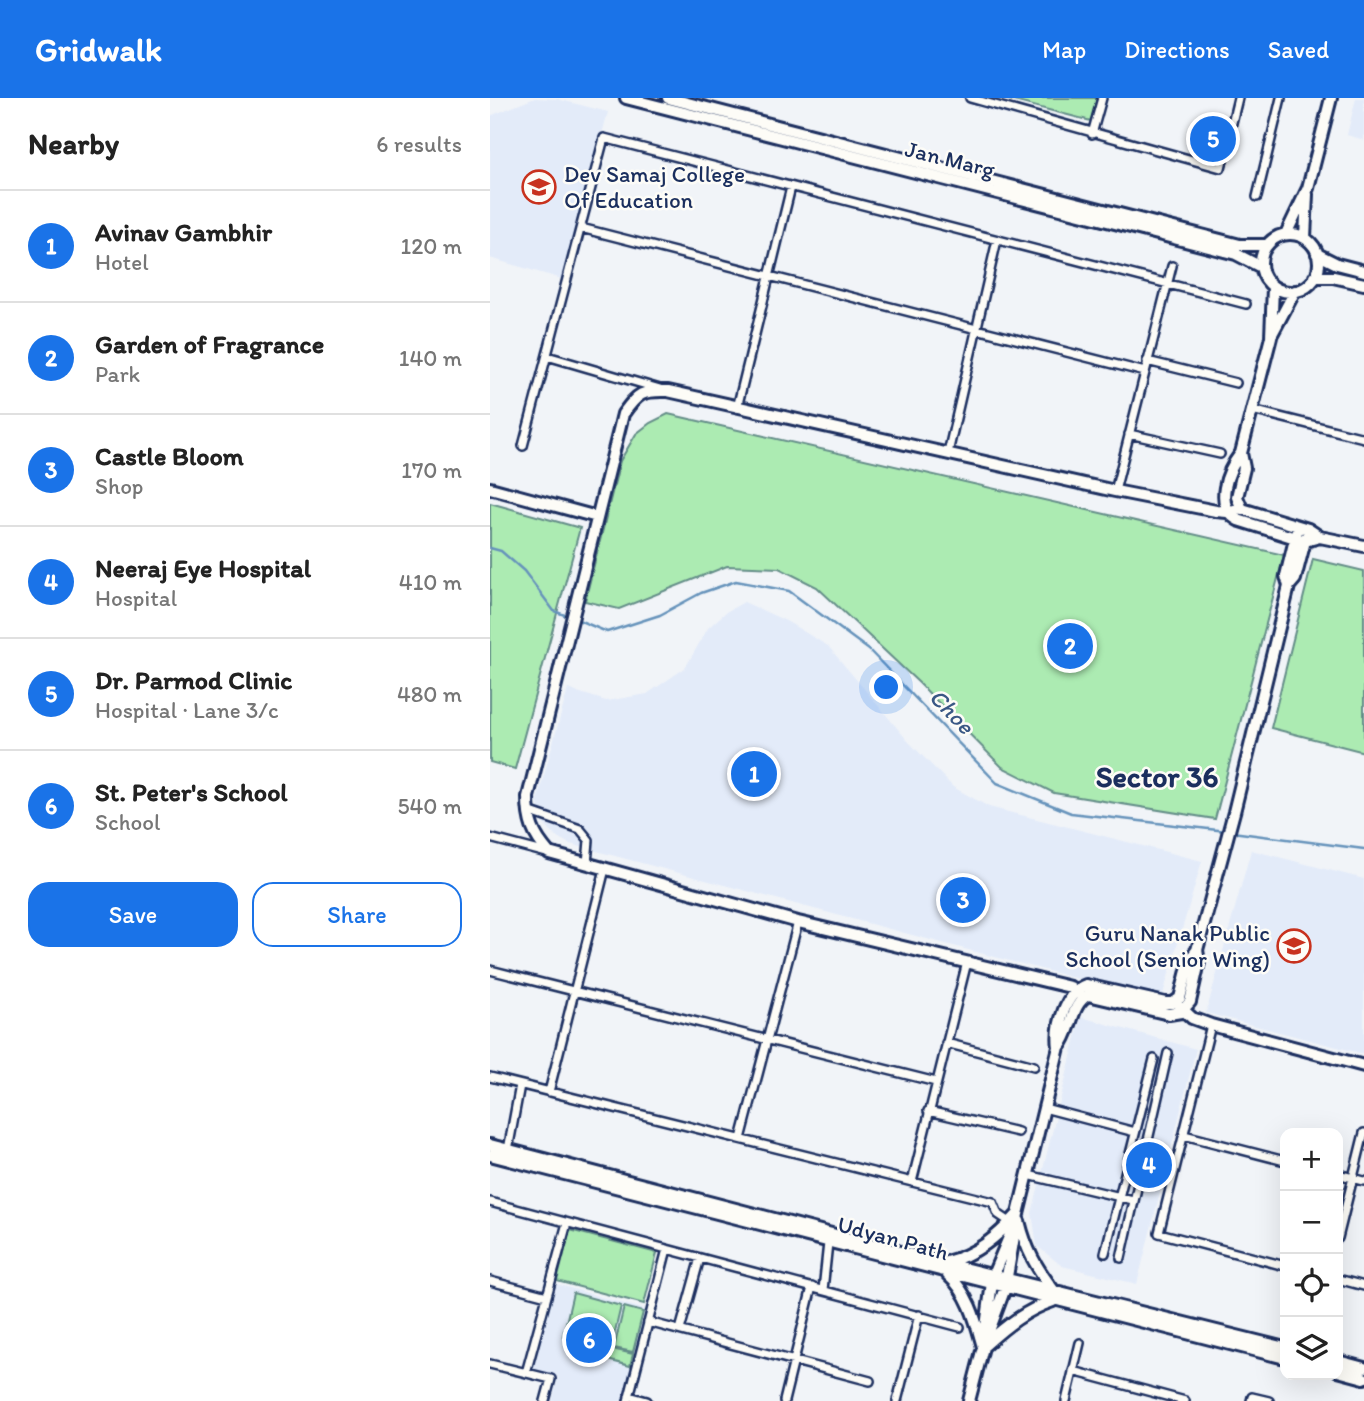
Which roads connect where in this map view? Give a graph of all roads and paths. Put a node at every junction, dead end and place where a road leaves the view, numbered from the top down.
1 (626, 98) edge
2 (668, 98) edge
3 (971, 98) edge
4 (1102, 98) edge
5 (1238, 98) edge
6 (1281, 98) edge
7 (1331, 98) edge
8 (1092, 134) junction
9 (792, 187) junction
10 (1308, 188) junction
11 (1257, 197) dead end
12 (581, 228) junction
13 (1286, 234) junction
14 (1306, 238) junction
15 (997, 240) junction
16 (1266, 245) junction
17 (1317, 254) junction
18 (1172, 265) dead end
19 (1261, 267) junction
20 (1364, 271) edge
21 (770, 276) junction
22 (1315, 277) junction
23 (1167, 284) junction
24 (1364, 284) edge
25 (1273, 287) junction
26 (1295, 291) junction
27 (1246, 304) dead end
28 (976, 329) junction
29 (1271, 337) junction
30 (547, 356) junction
31 (1147, 361) junction
32 (1145, 372) junction
33 (1236, 383) dead end
34 (668, 391) junction
35 (737, 408) junction
36 (1252, 410) junction
37 (1129, 434) junction
38 (1364, 438) edge
39 (523, 446) dead end
40 (948, 453) junction
41 (1241, 453) junction
42 (1220, 454) dead end
43 (490, 488) edge
44 (1115, 491) junction
45 (1241, 508) junction
46 (1227, 512) junction
47 (597, 517) junction
48 (1303, 528) junction
49 (1320, 537) junction
50 (1300, 540) junction
51 (1364, 546) edge
52 (528, 811) junction
53 (490, 838) edge
54 (549, 853) junction
55 (587, 864) junction
56 (605, 869) junction
57 (799, 922) junction
58 (967, 962) junction
59 (490, 970) edge
60 (573, 991) junction
61 (1080, 993) junction
62 (1179, 1007) junction
63 (1211, 1025) junction
64 (766, 1040) junction
65 (946, 1043) junction
66 (1168, 1053) dead end
67 (1154, 1059) dead end
68 (1034, 1066) dead end
69 (1364, 1066) edge
70 (490, 1077) edge
71 (936, 1082) junction
72 (520, 1084) junction
73 (549, 1092) junction
74 (1044, 1108) junction
75 (929, 1111) junction
76 (1018, 1132) dead end
77 (1135, 1132) junction
78 (1364, 1133) edge
79 (1184, 1135) junction
80 (741, 1139) junction
81 (490, 1145) edge
82 (508, 1150) junction
83 (490, 1155) edge
84 (1280, 1159) edge
85 (1028, 1175) junction
86 (1343, 1175) edge
87 (1354, 1178) junction
88 (1364, 1181) edge
89 (912, 1182) junction
90 (1119, 1198) junction
91 (1133, 1200) junction
92 (490, 1202) edge
93 (1014, 1218) junction
94 (1343, 1219) edge
95 (567, 1223) junction
96 (828, 1243) junction
97 (667, 1249) junction
98 (1105, 1253) dead end
99 (701, 1258) junction
100 (1121, 1258) dead end
101 (1280, 1265) edge
102 (944, 1268) junction
103 (992, 1280) junction
104 (1343, 1280) edge
105 (490, 1281) edge
106 (1006, 1283) junction
107 (1364, 1286) edge
108 (812, 1287) junction
109 (822, 1290) junction
110 (1054, 1295) junction
111 (547, 1296) junction
112 (919, 1315) junction
113 (648, 1322) junction
114 (960, 1327) dead end
115 (680, 1330) junction
116 (1080, 1343) dead end
117 (983, 1347) junction
118 (1280, 1347) edge
119 (1280, 1357) edge
120 (794, 1361) junction
121 (1343, 1362) edge
122 (490, 1364) edge
123 (1364, 1368) edge
124 (1073, 1371) junction
125 (1343, 1372) edge
126 (526, 1373) junction
127 (1364, 1378) edge
128 (870, 1381) dead end
129 (628, 1399) edge
130 (545, 1401) edge
131 (647, 1401) edge
132 (784, 1401) edge
133 (897, 1401) edge
134 (969, 1401) edge
135 (1066, 1401) edge
136 (1185, 1401) edge
137 (1251, 1401) edge
138 (1269, 1401) edge

1 - 19 street, Jan Marg
2 - 16 street, Jan Marg
3 - 8 street
4 - 8 street
5 - 8 street
6 - 11 street
7 - 10 street
9 - 12 street
9 - 15 street
9 - 21 street
10 - 13 street
10 - 14 street
12 - 21 street
12 - 30 street
13 - 14 street
13 - 16 street
14 - 17 street
15 - 23 street
15 - 28 street
16 - 19 street
17 - 20 street
17 - 22 street
18 - 23 street
19 - 25 street
21 - 28 street
21 - 35 street
22 - 24 street
22 - 26 street
23 - 27 street
23 - 31 street
25 - 26 street
25 - 29 street
26 - 29 street
28 - 32 street
28 - 40 street
29 - 36 street
30 - 34 street
30 - 39 street
31 - 32 street
31 - 33 street
32 - 37 street
34 - 35 street
34 - 47 street
35 - 40 street
36 - 38 street
36 - 41 street
37 - 42 street
37 - 44 street
40 - 44 street
41 - 45 street
41 - 46 street
43 - 47 street
44 - 46 street
45 - 46 street
45 - 48 street
46 - 50 street
47 - 52 street
48 - 49 street
48 - 50 street
49 - 50 street
49 - 51 street
50 - 62 street
52 - 54 street
52 - 55 street
53 - 54 street
54 - 55 street
55 - 56 street
56 - 57 street
56 - 60 street
57 - 58 street
57 - 64 street
58 - 61 street
58 - 65 street
59 - 60 street
60 - 64 street
60 - 73 street
61 - 62 street
61 - 74 street
62 - 63 street
63 - 69 street
63 - 79 street
64 - 71 street
64 - 80 street
65 - 68 street
65 - 71 street
66 - 91 street
67 - 77 street
70 - 72 street
71 - 75 street
72 - 73 street
72 - 82 street
73 - 80 street
74 - 77 street
74 - 85 street
75 - 76 street
75 - 89 street
77 - 90 street
78 - 87 street
79 - 84 street
79 - 101 street
80 - 89 street
81 - 82 street, Udyan Path
82 - 102 street, Udyan Path
83 - 96 street, Udyan Path
85 - 90 street
85 - 93 street
86 - 87 street
87 - 88 street
87 - 94 street
89 - 93 street
90 - 91 street
90 - 98 street
91 - 100 street
92 - 95 street
93 - 102 street
93 - 103 street
93 - 106 street
93 - 110 street
95 - 97 street
95 - 111 street
96 - 102 street, Udyan Path
96 - 109 street
97 - 99 street
97 - 113 street
99 - 108 street
99 - 115 street
102 - 103 street, Udyan Path
102 - 117 street
103 - 106 street, Udyan Path
103 - 117 street
104 - 107 street
105 - 111 street
106 - 110 street, Udyan Path
106 - 117 street
108 - 109 street
108 - 120 street
109 - 112 street
110 - 117 street
110 - 118 street, Udyan Path
110 - 119 street, Udyan Path
111 - 126 street
112 - 114 street
112 - 133 street
113 - 115 street
113 - 129 street
115 - 120 street
116 - 124 street
117 - 134 street
120 - 128 street
120 - 132 street
121 - 123 street
122 - 126 street
124 - 135 street
124 - 136 street
125 - 127 street
126 - 130 street
129 - 131 street
137 - 138 street

